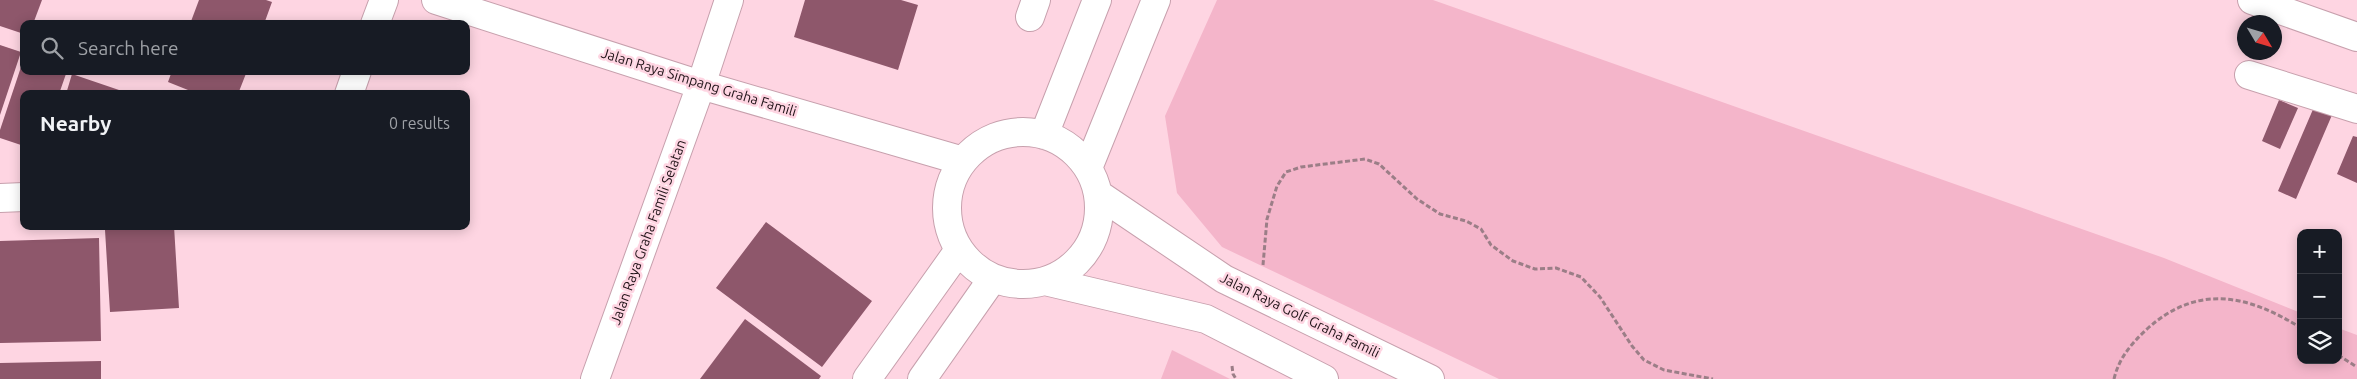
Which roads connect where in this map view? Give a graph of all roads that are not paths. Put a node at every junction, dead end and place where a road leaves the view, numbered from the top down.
1 (384, 0) edge
2 (436, 0) edge
3 (729, 0) edge
4 (1097, 0) edge
5 (1156, 0) edge
6 (2252, 0) edge
7 (376, 20) edge
8 (2357, 38) edge
9 (356, 75) edge
10 (2249, 75) dead end
11 (701, 85) junction
12 (350, 90) edge
13 (2356, 107) edge
14 (1044, 135) junction
15 (962, 161) junction
16 (1088, 168) junction
17 (1098, 194) junction
18 (0, 198) edge
19 (20, 198) edge
20 (959, 250) junction
21 (993, 278) junction
22 (1045, 281) junction
23 (595, 379) edge
24 (867, 379) edge
25 (922, 379) edge
26 (1324, 379) edge
27 (1430, 379) edge

1 - 7 street
2 - 11 street, Jalan Raya Simpang Graha Famili
3 - 11 street, Jalan Raya Graha Famili Selatan
4 - 14 street
5 - 16 street
6 - 8 street
9 - 12 street
10 - 13 street
11 - 15 street, Jalan Raya Simpang Graha Famili
11 - 23 street, Jalan Raya Graha Famili Selatan
14 - 15 street
14 - 16 street
15 - 20 street
16 - 17 street
17 - 22 street
17 - 27 street, Jalan Raya Golf Graha Famili
18 - 19 street
20 - 21 street
20 - 24 street
21 - 22 street
21 - 25 street
22 - 26 street

